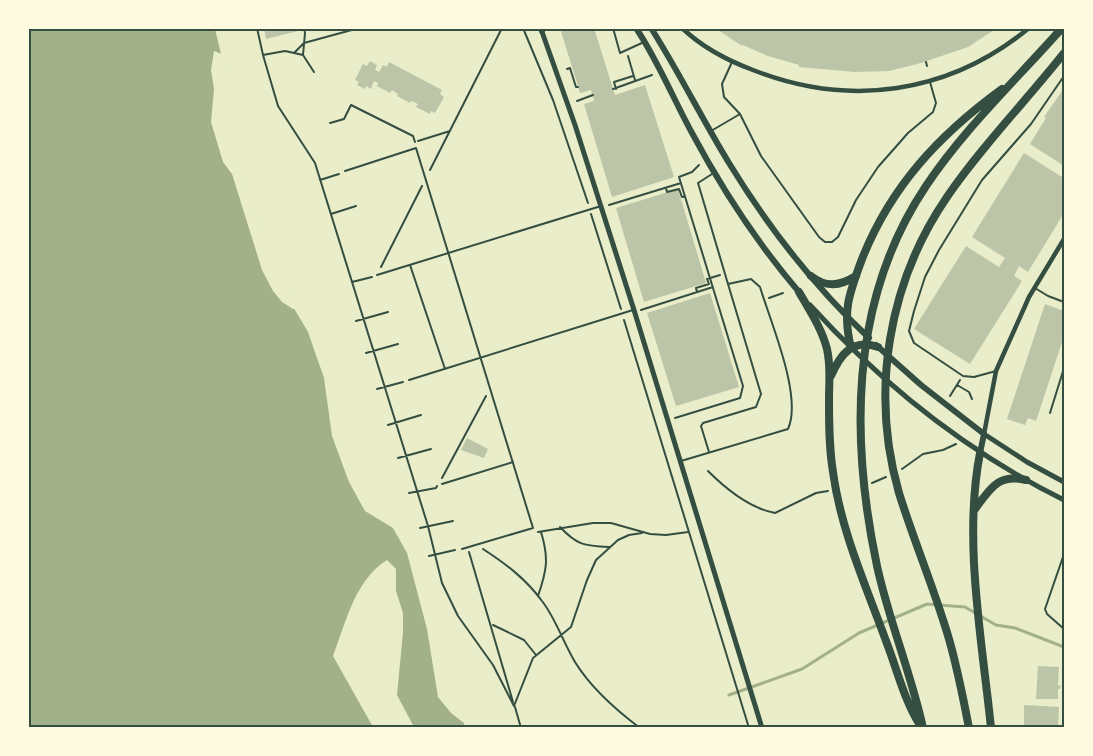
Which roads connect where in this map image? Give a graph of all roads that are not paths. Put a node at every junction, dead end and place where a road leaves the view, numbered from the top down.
1 (613, 28) edge
2 (636, 28) edge
3 (651, 28) edge
4 (682, 28) edge
5 (1029, 28) edge
6 (1062, 28) edge
7 (541, 29) edge
8 (644, 42) junction
9 (1065, 53) edge
10 (732, 62) junction
11 (1065, 76) edge
12 (1017, 78) junction
13 (930, 82) junction
14 (740, 114) junction
15 (710, 131) junction
16 (345, 171) dead end
17 (715, 173) junction
18 (601, 206) junction
19 (1065, 239) edge
20 (448, 254) junction
21 (410, 265) junction
22 (377, 275) road end
23 (811, 276) junction
24 (856, 276) junction
25 (728, 284) junction
26 (1034, 287) junction
27 (799, 292) junction
28 (1065, 302) edge
29 (638, 310) junction
30 (846, 315) junction
31 (878, 347) junction
32 (851, 348) junction
33 (481, 358) junction
34 (1065, 368) edge
35 (445, 369) junction
36 (996, 371) junction
37 (410, 380) road end
38 (830, 380) junction
39 (1050, 413) dead end
40 (984, 434) junction
41 (709, 452) junction
42 (980, 453) junction
43 (681, 461) junction
44 (513, 462) junction
45 (1026, 480) junction
46 (1065, 483) edge
47 (442, 484) dead end
48 (1065, 500) edge
49 (975, 509) junction
50 (462, 549) road end
51 (762, 728) edge
52 (922, 728) edge
53 (969, 728) edge
54 (991, 728) edge

1 - 8 lane
2 - 8 main road
3 - 15 main road
4 - 10 street
5 - 13 street
6 - 12 highway
7 - 18 street
8 - 17 main road
9 - 53 highway
10 - 13 street
10 - 14 lane
11 - 36 lane
12 - 24 highway
12 - 52 highway
13 - 14 lane
14 - 15 lane
15 - 23 main road
16 - 20 lane
17 - 25 lane
17 - 27 main road
18 - 20 lane
18 - 29 street
19 - 26 street
20 - 21 lane
20 - 33 lane
21 - 22 lane
21 - 35 lane
23 - 24 highway
23 - 30 main road
24 - 30 highway
25 - 41 lane
25 - 41 lane
26 - 28 lane
26 - 36 street
27 - 32 street
27 - 38 highway
29 - 33 lane
29 - 43 street
30 - 31 main road
30 - 32 highway
31 - 32 highway
31 - 40 main road
32 - 38 highway
32 - 42 street
33 - 35 lane
33 - 44 lane
34 - 39 lane
35 - 37 lane
36 - 40 street
38 - 52 highway
40 - 42 main road
40 - 46 street
41 - 43 lane
42 - 45 street
42 - 49 highway
43 - 51 street
44 - 47 lane
44 - 50 lane
45 - 48 street
45 - 49 highway
49 - 54 highway

